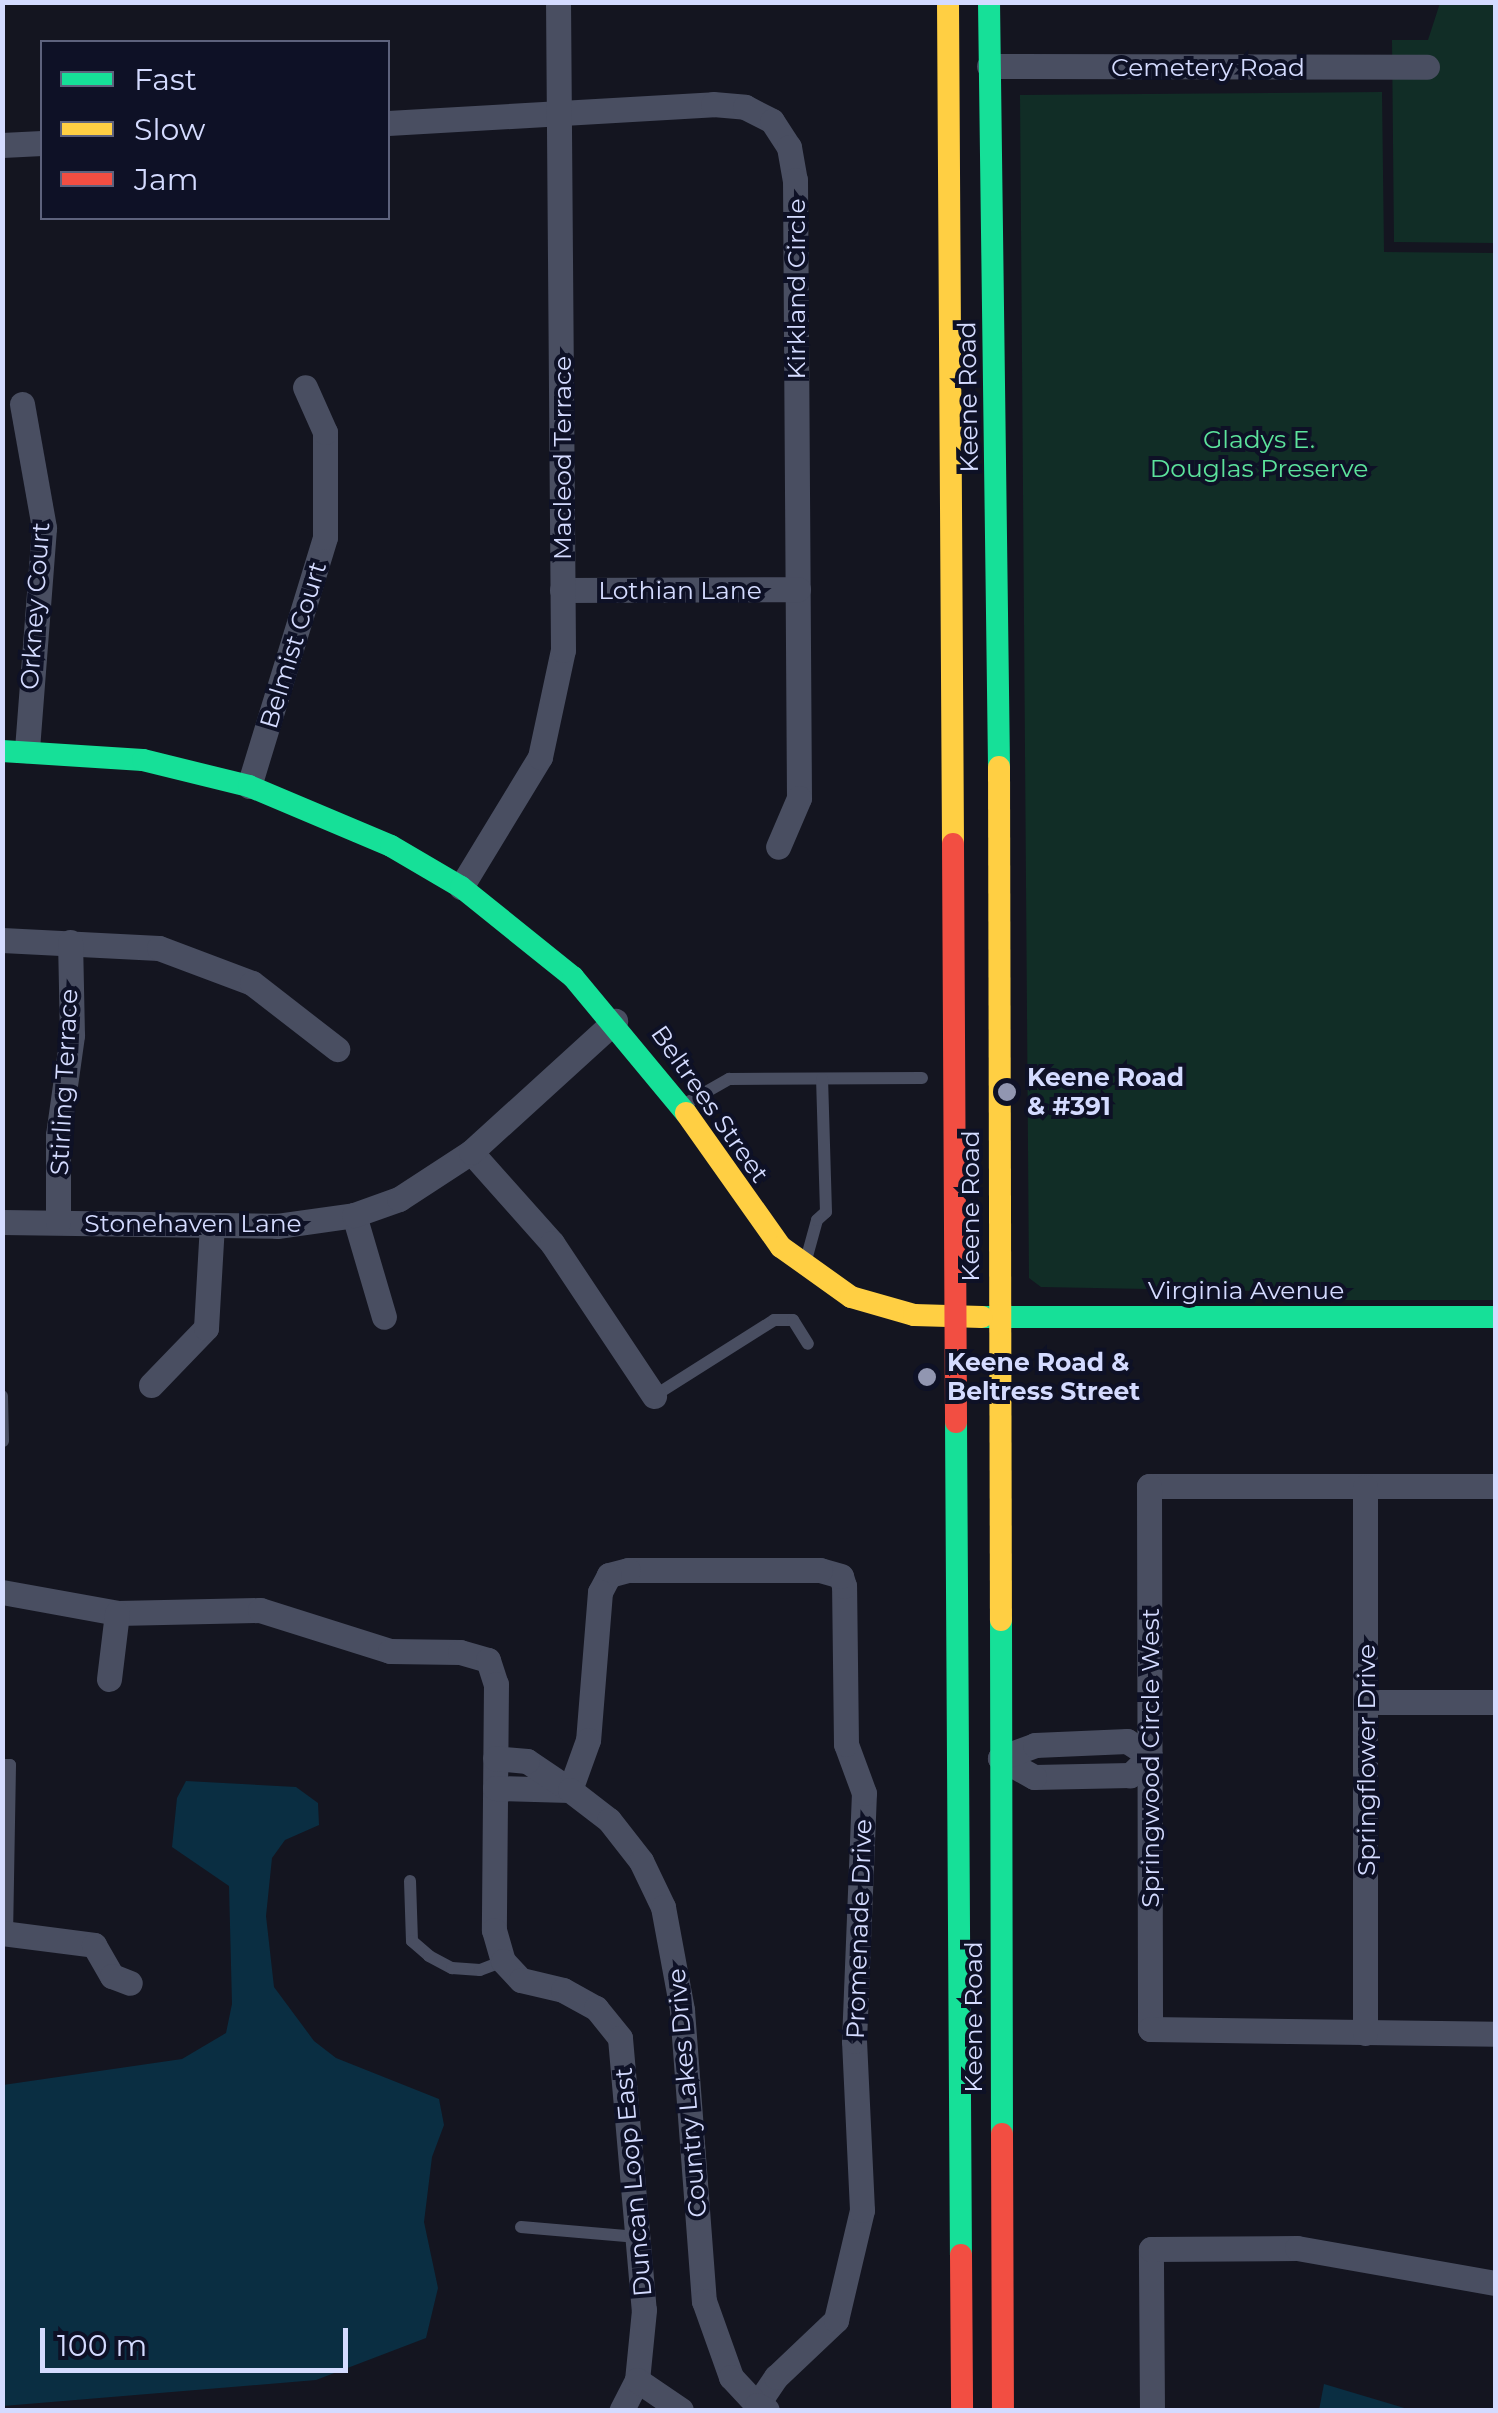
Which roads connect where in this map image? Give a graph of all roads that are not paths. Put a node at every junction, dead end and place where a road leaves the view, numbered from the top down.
1 (558, 2) edge
2 (948, 2) edge
3 (989, 2) edge
4 (990, 66) junction
5 (1428, 68) dead end
6 (560, 113) junction
7 (390, 123) edge
8 (40, 143) edge
9 (2, 145) edge
10 (304, 387) dead end
11 (22, 404) dead end
12 (798, 589) junction
13 (562, 590) junction
14 (15, 751) edge
15 (249, 786) junction
16 (778, 847) dead end
17 (953, 859) junction
18 (461, 888) junction
19 (2, 940) edge
20 (70, 942) junction
21 (615, 1021) junction
22 (337, 1049) dead end
23 (922, 1078) dead end
24 (822, 1079) junction
25 (683, 1106) junction
26 (470, 1152) junction
27 (354, 1216) junction
28 (2, 1222) edge
29 (58, 1222) junction
30 (212, 1225) junction
31 (804, 1267) junction
32 (957, 1316) junction
33 (1496, 1316) edge
34 (384, 1317) dead end
35 (998, 1318) junction
36 (808, 1344) dead end
37 (151, 1385) dead end
38 (2, 1396) edge
39 (654, 1396) joint
40 (4, 1442) edge
41 (1365, 1486) junction
42 (1496, 1486) edge
43 (2, 1592) edge
44 (117, 1613) junction
45 (999, 1664) junction
46 (109, 1680) dead end
47 (1366, 1702) junction
48 (1496, 1702) edge
49 (1150, 1756) junction
50 (495, 1758) junction
51 (1000, 1758) junction
52 (2, 1765) edge
53 (495, 1788) junction
54 (570, 1790) junction
55 (410, 1881) dead end
56 (5, 1933) edge
57 (503, 1961) junction
58 (130, 1983) dead end
59 (1365, 2033) junction
60 (1496, 2034) edge
61 (521, 2227) dead end
62 (638, 2237) junction
63 (1496, 2282) edge
64 (638, 2380) junction
65 (762, 2408) edge
66 (622, 2410) edge
67 (681, 2410) edge
68 (962, 2410) edge
69 (1003, 2410) edge
70 (1152, 2410) edge

1 - 6 street, Macleod Terrace
2 - 17 main road, Keene Road
3 - 4 main road, Keene Road
4 - 5 street, Cemetery Road
4 - 35 main road, Keene Road
6 - 7 street, Kirkland Circle
6 - 12 street, Kirkland Circle
6 - 13 street, Macleod Terrace
8 - 9 street
10 - 15 street, Belmist Court
11 - 14 street, Orkney Court
12 - 13 street, Lothian Lane
12 - 16 street, Kirkland Circle
13 - 18 street, Macleod Terrace
14 - 15 main road, Beltrees Street
15 - 18 main road, Beltrees Street
17 - 32 main road, Keene Road
17 - 35 main road
18 - 21 main road, Beltrees Street
19 - 20 street
20 - 22 street
20 - 29 street, Stirling Terrace
21 - 25 main road, Beltrees Street
21 - 26 street, Stonehaven Lane
23 - 24 lane
24 - 25 lane
24 - 31 lane
25 - 31 main road, Beltrees Street
26 - 27 street, Stonehaven Lane
26 - 39 street
27 - 30 street, Stonehaven Lane
27 - 34 street
28 - 29 street, Stonehaven Lane
29 - 30 street, Stonehaven Lane
30 - 37 street
31 - 32 main road, Beltrees Street
32 - 35 main road, Beltrees Street
32 - 45 main road
32 - 68 main road, Keene Road
33 - 35 main road, Virginia Avenue
35 - 45 main road, Keene Road
36 - 39 lane
38 - 40 lane
41 - 42 street
41 - 47 street, Springflower Drive
41 - 49 street, Springwood Circle West
43 - 44 street
44 - 46 street
44 - 50 street
45 - 51 main road, Keene Road
47 - 48 street
47 - 59 street, Springflower Drive
49 - 51 street
49 - 59 street, Springwood Circle West
50 - 53 street
50 - 54 street, Country Lakes Drive
51 - 69 main road, Keene Road
52 - 56 lane
53 - 54 street
53 - 57 street
54 - 65 street, Country Lakes Drive
54 - 65 street, Promenade Drive
55 - 57 lane
56 - 58 street
57 - 62 street, Duncan Loop East
59 - 60 street
61 - 62 lane
62 - 64 street, Duncan Loop East
63 - 70 street
64 - 66 street, Duncan Loop East
64 - 67 street

